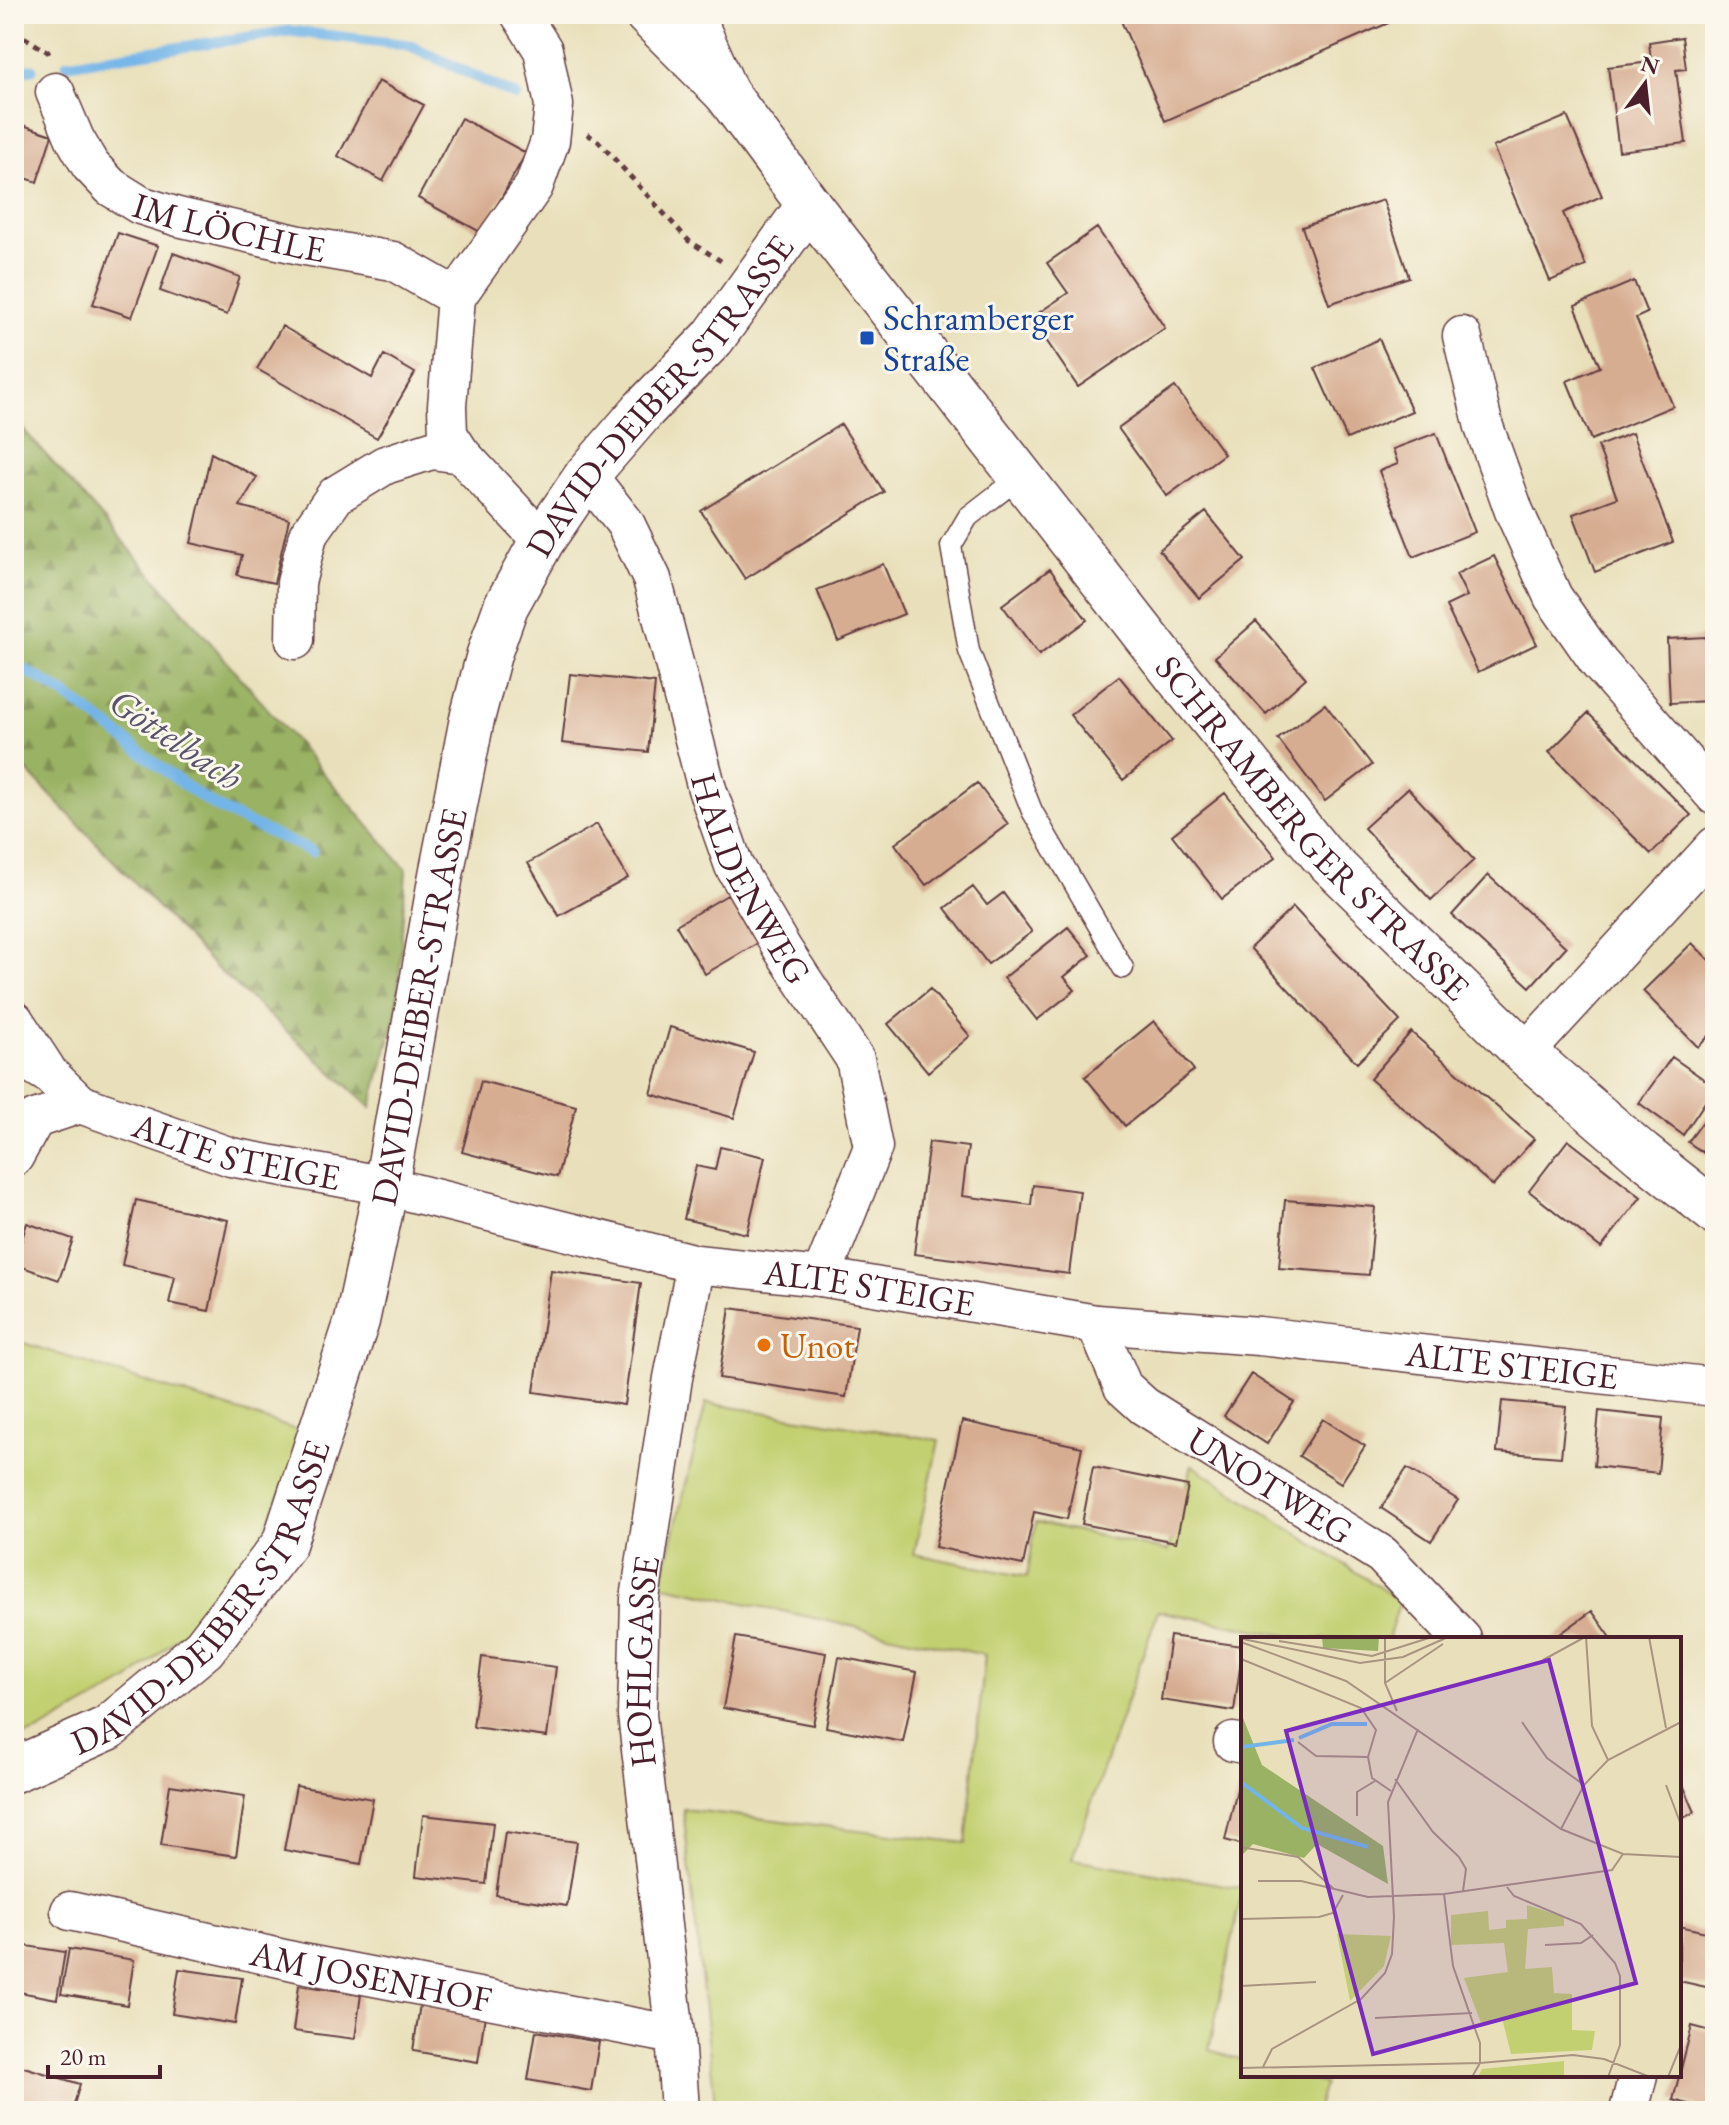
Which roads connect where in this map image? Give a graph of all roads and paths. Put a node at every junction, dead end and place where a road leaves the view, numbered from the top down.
1 (520, 14) edge
2 (647, 14) edge
3 (696, 14) edge
4 (55, 92) dead end
5 (726, 93) junction
6 (553, 112) junction
7 (809, 205) junction
8 (763, 269) junction
9 (456, 297) junction
10 (1462, 336) dead end
11 (461, 454) junction
12 (587, 475) junction
13 (1021, 476) junction
14 (542, 541) junction
15 (295, 640) dead end
16 (1715, 796) edge
17 (1715, 846) edge
18 (1123, 968) dead end
19 (14, 1020) edge
20 (14, 1053) edge
21 (1525, 1053) junction
22 (50, 1075) junction
23 (80, 1104) junction
24 (14, 1157) edge
25 (386, 1186) junction
26 (1715, 1212) edge
27 (696, 1264) junction
28 (821, 1277) junction
29 (1096, 1324) junction
30 (1715, 1387) edge
31 (1460, 1637) edge
32 (14, 1770) edge
33 (70, 1911) dead end
34 (675, 2035) junction
35 (1638, 2077) edge
36 (680, 2111) edge
37 (1629, 2111) edge

1 - 6 street
2 - 5 street
3 - 5 street
4 - 9 street, IM LÖCHLE
5 - 7 street, SCHRAMBERGER STRASSE
6 - 8 path
6 - 9 street
7 - 8 street, DAVID-DEIBER-STRASSE
7 - 13 street, SCHRAMBERGER STRASSE
8 - 12 street, DAVID-DEIBER-STRASSE
9 - 11 street
10 - 16 street
11 - 14 street
11 - 15 street
12 - 14 street, DAVID-DEIBER-STRASSE
12 - 28 street, HALDENWEG
13 - 18 lane
13 - 21 street, SCHRAMBERGER STRASSE
14 - 25 street, DAVID-DEIBER-STRASSE
17 - 21 street
19 - 22 street, ALTE STEIGE
20 - 22 street, ALTE STEIGE
21 - 26 street, SCHRAMBERGER STRASSE
22 - 23 street, ALTE STEIGE
23 - 24 street
23 - 25 street, ALTE STEIGE
25 - 27 street, ALTE STEIGE
25 - 32 street, DAVID-DEIBER-STRASSE
27 - 28 street, ALTE STEIGE
27 - 34 street, HOHLGASSE
28 - 29 street, ALTE STEIGE
29 - 30 street, ALTE STEIGE
29 - 31 street, UNOTWEG
33 - 34 street, AM JOSENHOF
34 - 36 street, HOHLGASSE
35 - 37 street

